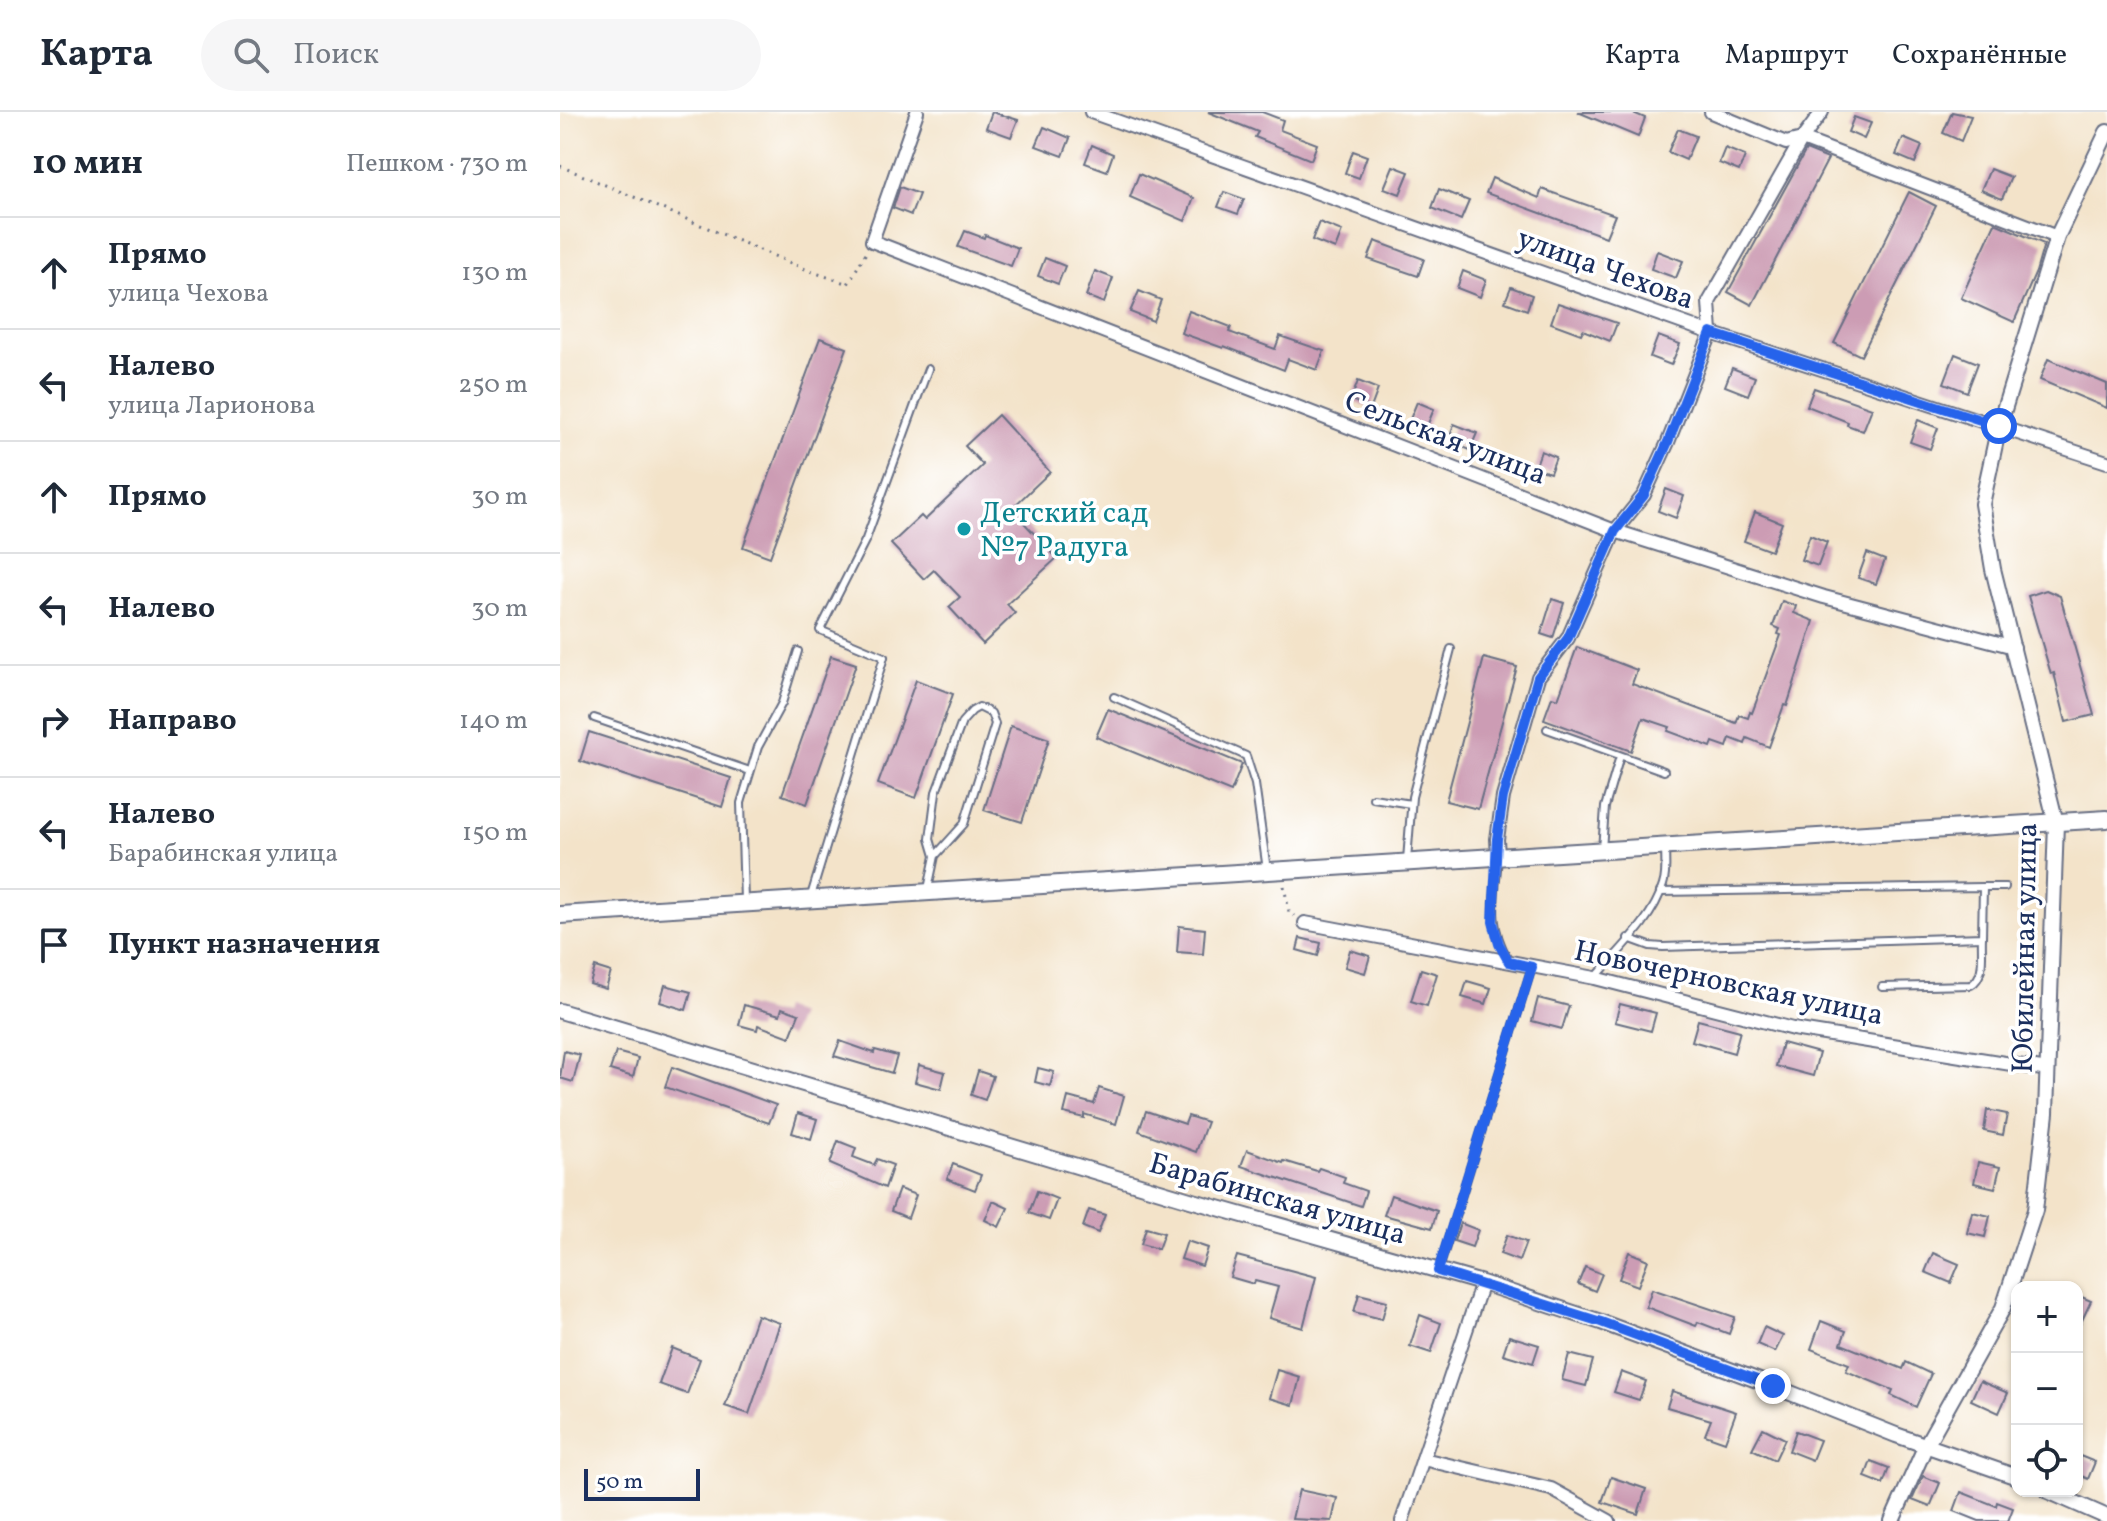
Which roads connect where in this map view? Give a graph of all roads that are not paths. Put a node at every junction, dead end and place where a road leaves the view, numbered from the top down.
1 (917, 112) edge
2 (1091, 112) edge
3 (1711, 112) edge
4 (1822, 112) edge
5 (2107, 132) edge
6 (1802, 139) junction
7 (2057, 237) junction
8 (1711, 333) junction
9 (928, 369) dead end
10 (1999, 426) junction
11 (2107, 462) edge
12 (1615, 531) junction
13 (2014, 647) junction
14 (1451, 649) dead end
15 (798, 651) dead end
16 (1114, 697) dead end
17 (594, 718) dead end
18 (1547, 729) dead end
19 (1620, 756) junction
20 (750, 771) junction
21 (1664, 771) dead end
22 (1373, 798) dead end
23 (1411, 804) junction
24 (2107, 819) edge
25 (2056, 823) junction
26 (1665, 847) junction
27 (1602, 851) junction
28 (935, 856) junction
29 (1498, 857) junction
30 (1407, 863) junction
31 (1275, 871) junction
32 (1983, 887) junction
33 (2005, 887) dead end
34 (1660, 892) junction
35 (927, 893) junction
36 (809, 900) junction
37 (744, 904) junction
38 (560, 915) edge
39 (1305, 923) road end
40 (1982, 937) junction
41 (1628, 938) junction
42 (1509, 962) junction
43 (1532, 967) junction
44 (1595, 978) junction
45 (1882, 987) dead end
46 (560, 1011) edge
47 (2048, 1070) junction
48 (1438, 1271) junction
49 (1482, 1283) junction
50 (1926, 1445) junction
51 (1423, 1459) junction
52 (2011, 1475) edge
53 (2062, 1497) edge
54 (2107, 1517) edge
55 (1402, 1521) edge
56 (1609, 1521) edge
57 (1892, 1521) edge

1 - 12 street, Сельская улица
2 - 8 street, улица Чехова
3 - 6 street
4 - 6 street
5 - 7 street, Юбилейная улица
6 - 7 street
6 - 8 street
7 - 10 street, Юбилейная улица
8 - 10 street, улица Чехова
8 - 12 street
9 - 36 lane
10 - 11 street, улица Чехова
10 - 13 street, Юбилейная улица
12 - 13 street, Сельская улица
12 - 29 street
13 - 25 street, Юбилейная улица
14 - 23 lane
15 - 20 lane
16 - 31 lane
17 - 20 lane
18 - 19 lane
19 - 21 lane
19 - 27 lane
20 - 37 lane
22 - 23 lane
23 - 30 lane
24 - 25 main road
25 - 26 main road
25 - 47 street, Юбилейная улица
26 - 27 main road
26 - 34 lane
27 - 29 main road
28 - 28 lane
28 - 35 lane
29 - 30 main road
29 - 42 lane
30 - 31 main road
31 - 35 main road
32 - 33 lane
32 - 34 lane
32 - 40 lane
34 - 41 lane
35 - 36 main road
36 - 37 main road
37 - 38 main road
39 - 42 street, Новочерновская улица
40 - 41 lane
40 - 45 lane
41 - 44 lane
42 - 43 street, Новочерновская улица
43 - 44 street, Новочерновская улица
43 - 48 lane
44 - 47 street, Новочерновская улица
46 - 48 street, Барабинская улица
47 - 50 street, Юбилейная улица
48 - 49 street, Барабинская улица
49 - 50 street, Барабинская улица
49 - 51 street
50 - 52 street, Барабинская улица
50 - 57 street, Юбилейная улица
51 - 55 street
51 - 56 street
53 - 54 street

